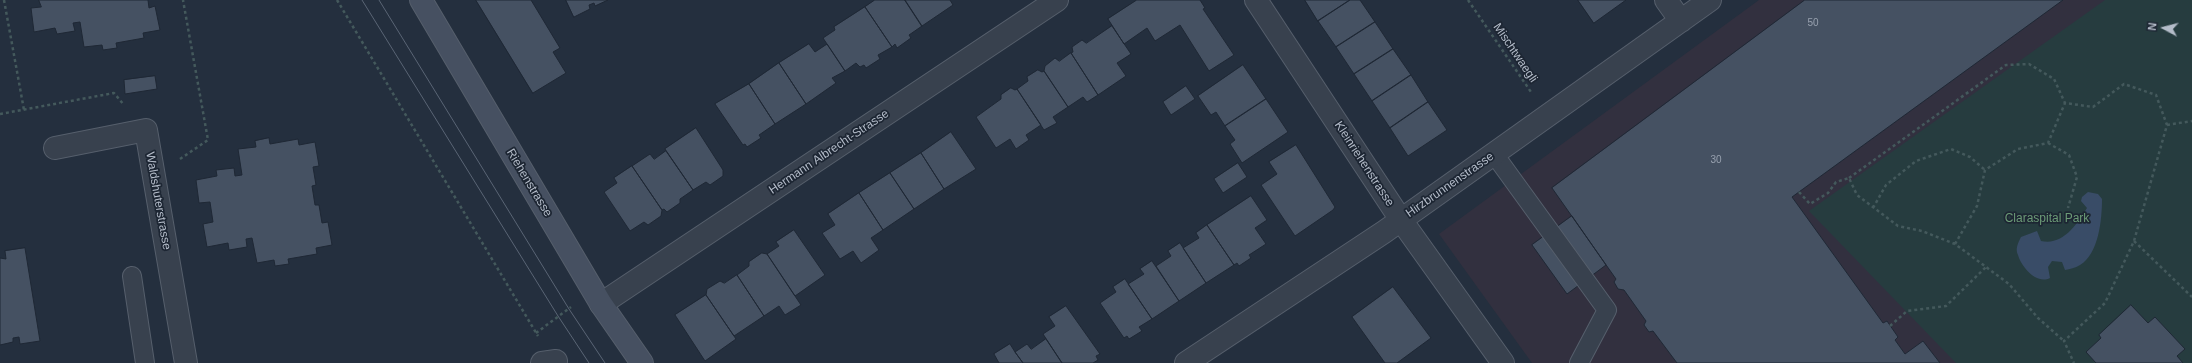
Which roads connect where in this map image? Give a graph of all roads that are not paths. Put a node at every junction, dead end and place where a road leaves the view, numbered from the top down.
1 (421, 0) edge
2 (1057, 0) edge
3 (1256, 0) edge
4 (1666, 0) edge
5 (1710, 0) edge
6 (1681, 21) junction
7 (55, 148) dead end
8 (1494, 154) junction
9 (1401, 220) junction
10 (132, 276) dead end
11 (601, 304) junction
12 (145, 363) edge
13 (186, 363) edge
14 (642, 363) edge
15 (1186, 363) edge
16 (1504, 363) edge
17 (1579, 363) edge

1 - 11 main road, Riehenstrasse
2 - 11 street, Hermann Albrecht-Strasse
3 - 9 street, Kleinriehenstrasse
4 - 6 street
5 - 6 street, Hirzbrunnenstrasse
6 - 8 street, Hirzbrunnenstrasse
7 - 13 street, Waldshuterstrasse
8 - 9 street, Hirzbrunnenstrasse
8 - 17 lane
9 - 15 street, Hirzbrunnenstrasse
9 - 16 street, Kleinriehenstrasse
10 - 12 lane
11 - 14 main road, Riehenstrasse

